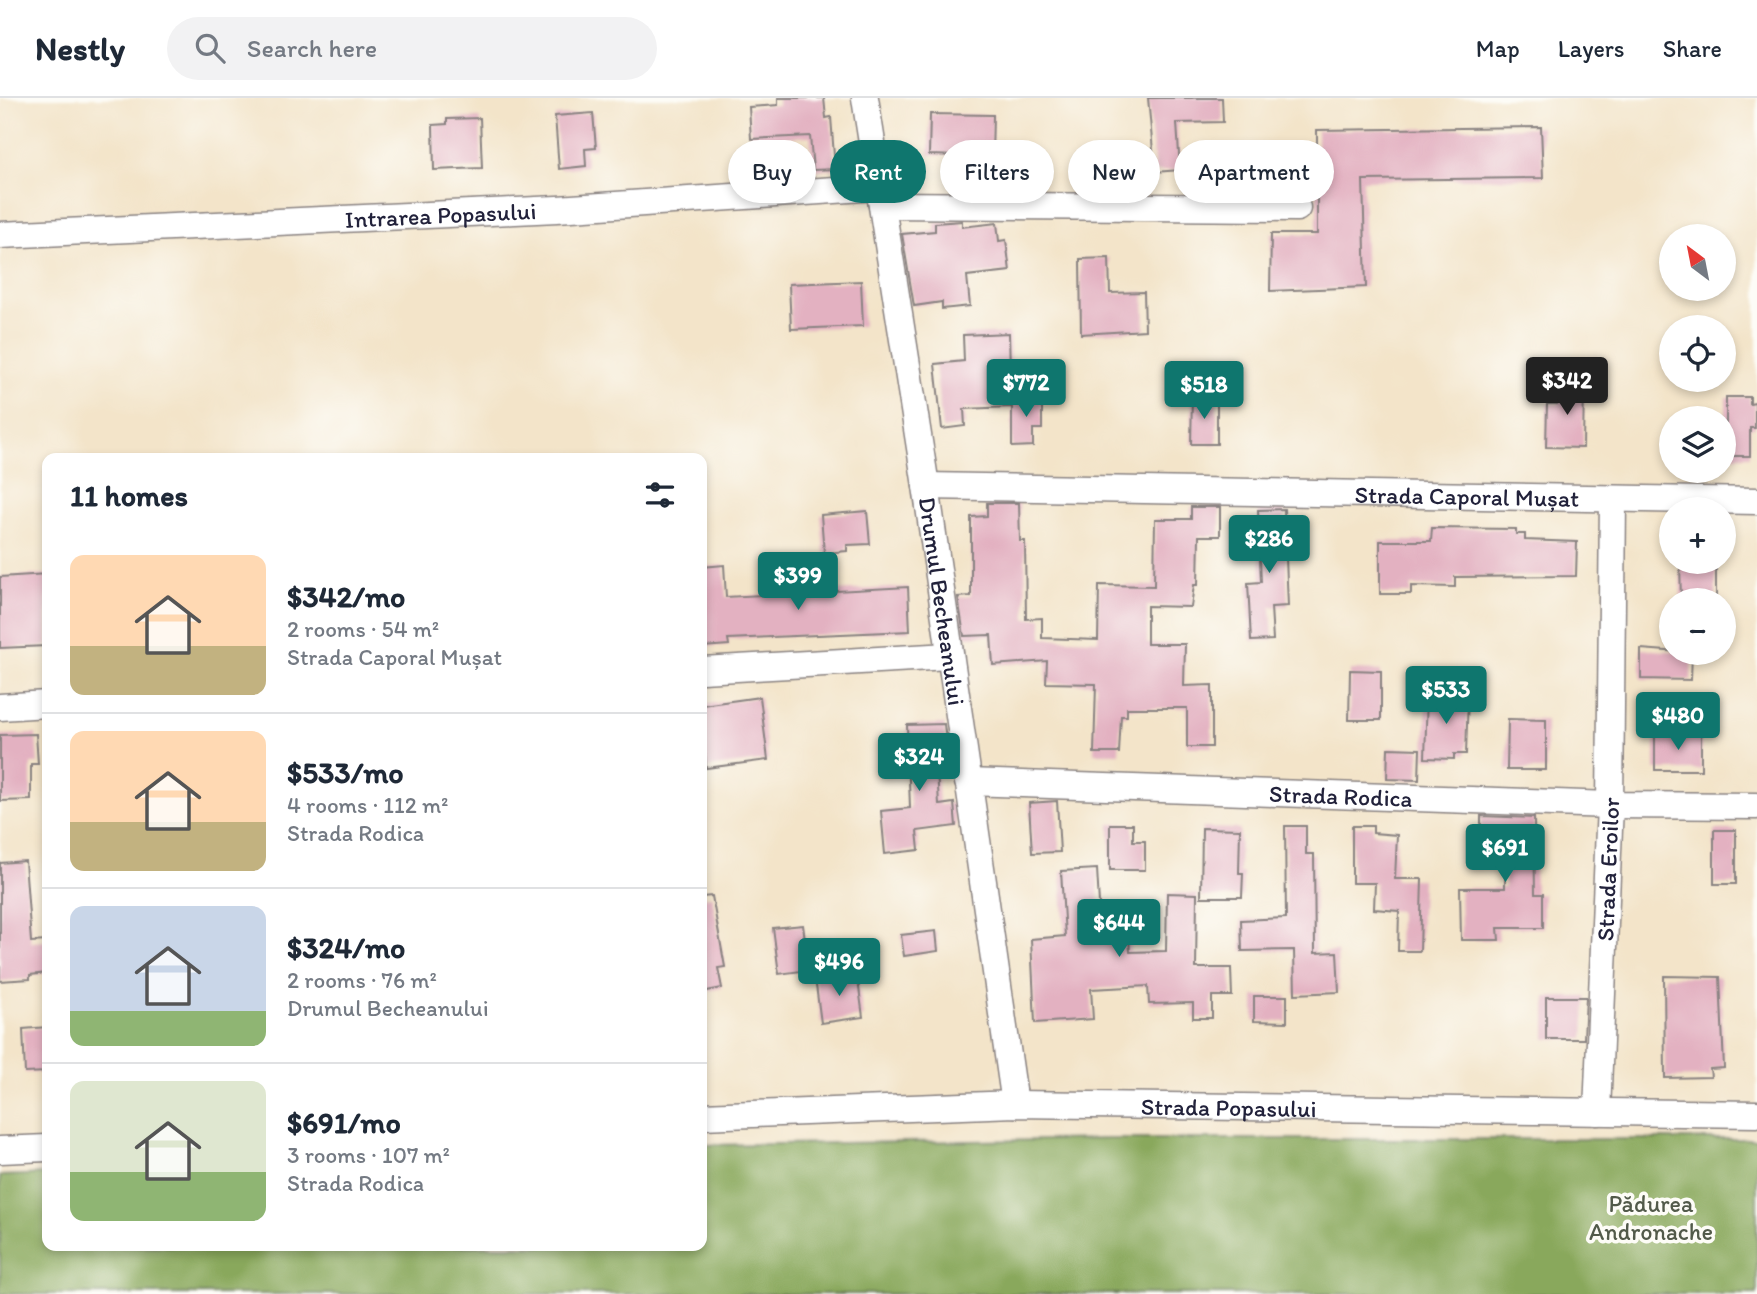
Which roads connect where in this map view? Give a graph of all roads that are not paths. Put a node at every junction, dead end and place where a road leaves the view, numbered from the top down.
1 (865, 98) edge
2 (871, 140) edge
3 (926, 197) edge
4 (830, 198) edge
5 (881, 203) edge
6 (1297, 208) dead end
7 (0, 235) edge
8 (926, 486) junction
9 (1613, 500) junction
10 (1757, 501) edge
11 (948, 656) junction
12 (707, 670) edge
13 (42, 705) edge
14 (0, 706) edge
15 (968, 782) junction
16 (1610, 805) junction
17 (1757, 806) edge
18 (1015, 1104) junction
19 (1597, 1112) junction
20 (1757, 1114) edge
21 (707, 1116) edge
22 (42, 1148) edge
23 (0, 1150) edge

1 - 2 street, Drumul Becheanului
3 - 6 street, Intrarea Popasului
4 - 7 street, Intrarea Popasului
5 - 8 street, Drumul Becheanului
8 - 9 street, Strada Caporal Mușat
8 - 11 street, Drumul Becheanului
9 - 10 street, Strada Caporal Mușat
9 - 16 street, Strada Eroilor
11 - 12 street
11 - 15 street, Drumul Becheanului
13 - 14 street
15 - 16 street, Strada Rodica
15 - 18 street, Drumul Becheanului
16 - 17 street, Strada Rodica
16 - 19 street, Strada Eroilor
18 - 19 street, Strada Popasului
18 - 21 street, Strada Popasului
19 - 20 street, Strada Popasului
22 - 23 street

